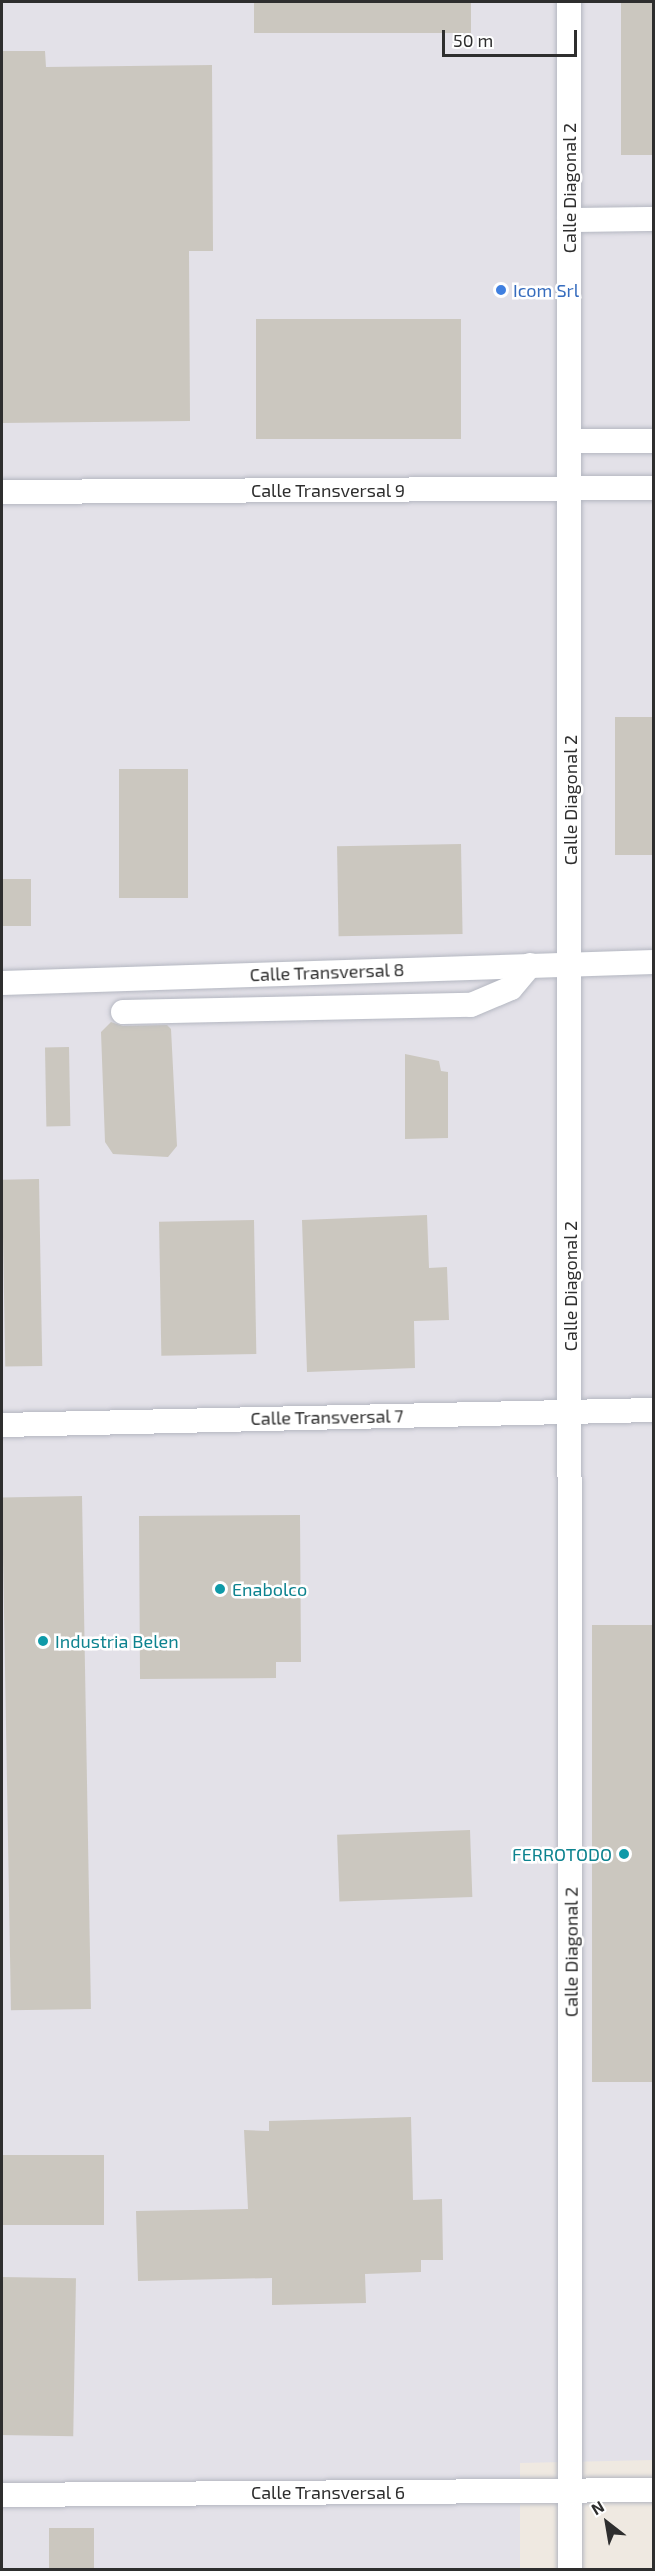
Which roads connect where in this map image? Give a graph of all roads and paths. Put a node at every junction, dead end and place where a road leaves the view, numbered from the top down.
1 (569, 2) edge
2 (654, 219) edge
3 (569, 220) junction
4 (568, 441) junction
5 (654, 441) edge
6 (654, 488) edge
7 (568, 489) junction
8 (2, 492) edge
9 (654, 962) edge
10 (571, 963) junction
11 (530, 965) junction
12 (2, 983) edge
13 (123, 1012) dead end
14 (654, 1410) edge
15 (570, 1411) junction
16 (2, 1425) edge
17 (654, 2490) edge
18 (571, 2492) junction
19 (2, 2495) edge
20 (570, 2570) edge

1 - 3 street, Calle Diagonal 2
2 - 3 street
3 - 4 street, Calle Diagonal 2
4 - 5 street
4 - 7 street, Calle Diagonal 2
6 - 7 street, Calle Transversal 9
7 - 8 street, Calle Transversal 9
7 - 10 street, Calle Diagonal 2
9 - 10 street, Calle Transversal 8
10 - 11 street, Calle Transversal 8
10 - 15 street, Calle Diagonal 2
11 - 12 street, Calle Transversal 8
11 - 13 street
14 - 15 street, Calle Transversal 7
15 - 16 street, Calle Transversal 7
15 - 18 street, Calle Diagonal 2
17 - 18 street, Calle Transversal 6
18 - 19 street, Calle Transversal 6
18 - 20 street, Calle Diagonal 2

